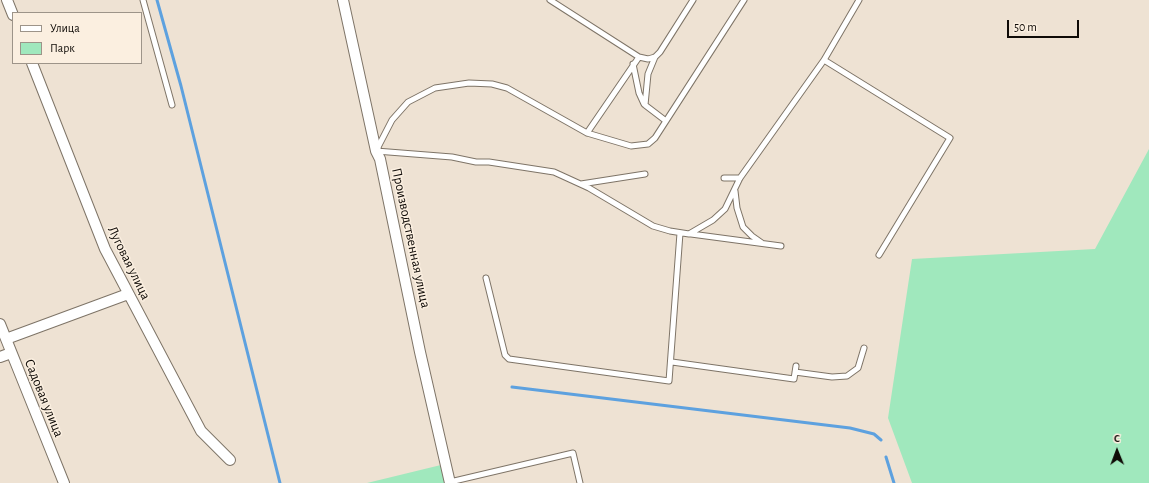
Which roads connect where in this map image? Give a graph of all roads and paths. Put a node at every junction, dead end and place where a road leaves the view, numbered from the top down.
1 (7, 0) edge
2 (143, 0) edge
3 (343, 0) edge
4 (550, 0) edge
5 (692, 0) edge
6 (744, 0) edge
7 (859, 0) edge
8 (12, 12) edge
9 (639, 57) junction
10 (655, 57) junction
11 (824, 60) junction
12 (32, 64) edge
13 (633, 64) junction
14 (172, 105) dead end
15 (646, 106) junction
16 (666, 121) junction
17 (588, 133) junction
18 (376, 151) junction
19 (645, 174) dead end
20 (724, 178) dead end
21 (740, 178) junction
22 (580, 184) junction
23 (735, 190) junction
24 (680, 233) junction
25 (689, 234) junction
26 (765, 244) junction
27 (781, 246) dead end
28 (879, 255) dead end
29 (486, 278) dead end
30 (128, 294) junction
31 (0, 324) edge
32 (6, 339) junction
33 (864, 348) dead end
34 (11, 353) junction
35 (0, 357) edge
36 (672, 362) junction
37 (796, 366) dead end
38 (795, 372) junction
39 (230, 460) dead end
40 (450, 482) edge
41 (64, 483) edge
42 (580, 483) edge

1 - 8 street
2 - 14 lane
3 - 18 street, Производственная улица
4 - 9 lane
5 - 10 lane
6 - 16 lane
7 - 11 lane
9 - 10 lane
9 - 13 lane
10 - 15 lane
11 - 21 lane
11 - 28 lane
12 - 30 street, Луговая улица
13 - 15 lane
13 - 17 lane
15 - 16 lane
16 - 17 lane
17 - 18 lane
18 - 22 lane
18 - 40 street, Производственная улица
19 - 22 lane
20 - 21 lane
21 - 23 lane
22 - 24 lane
23 - 25 lane
23 - 26 lane
24 - 25 lane
24 - 36 lane
25 - 26 lane
26 - 27 lane
29 - 36 lane
30 - 32 street
30 - 39 street, Луговая улица
31 - 32 street, Садовая улица
32 - 34 street, Садовая улица
33 - 38 lane
34 - 35 street
34 - 41 street, Садовая улица
36 - 38 lane
37 - 38 lane
40 - 42 lane

